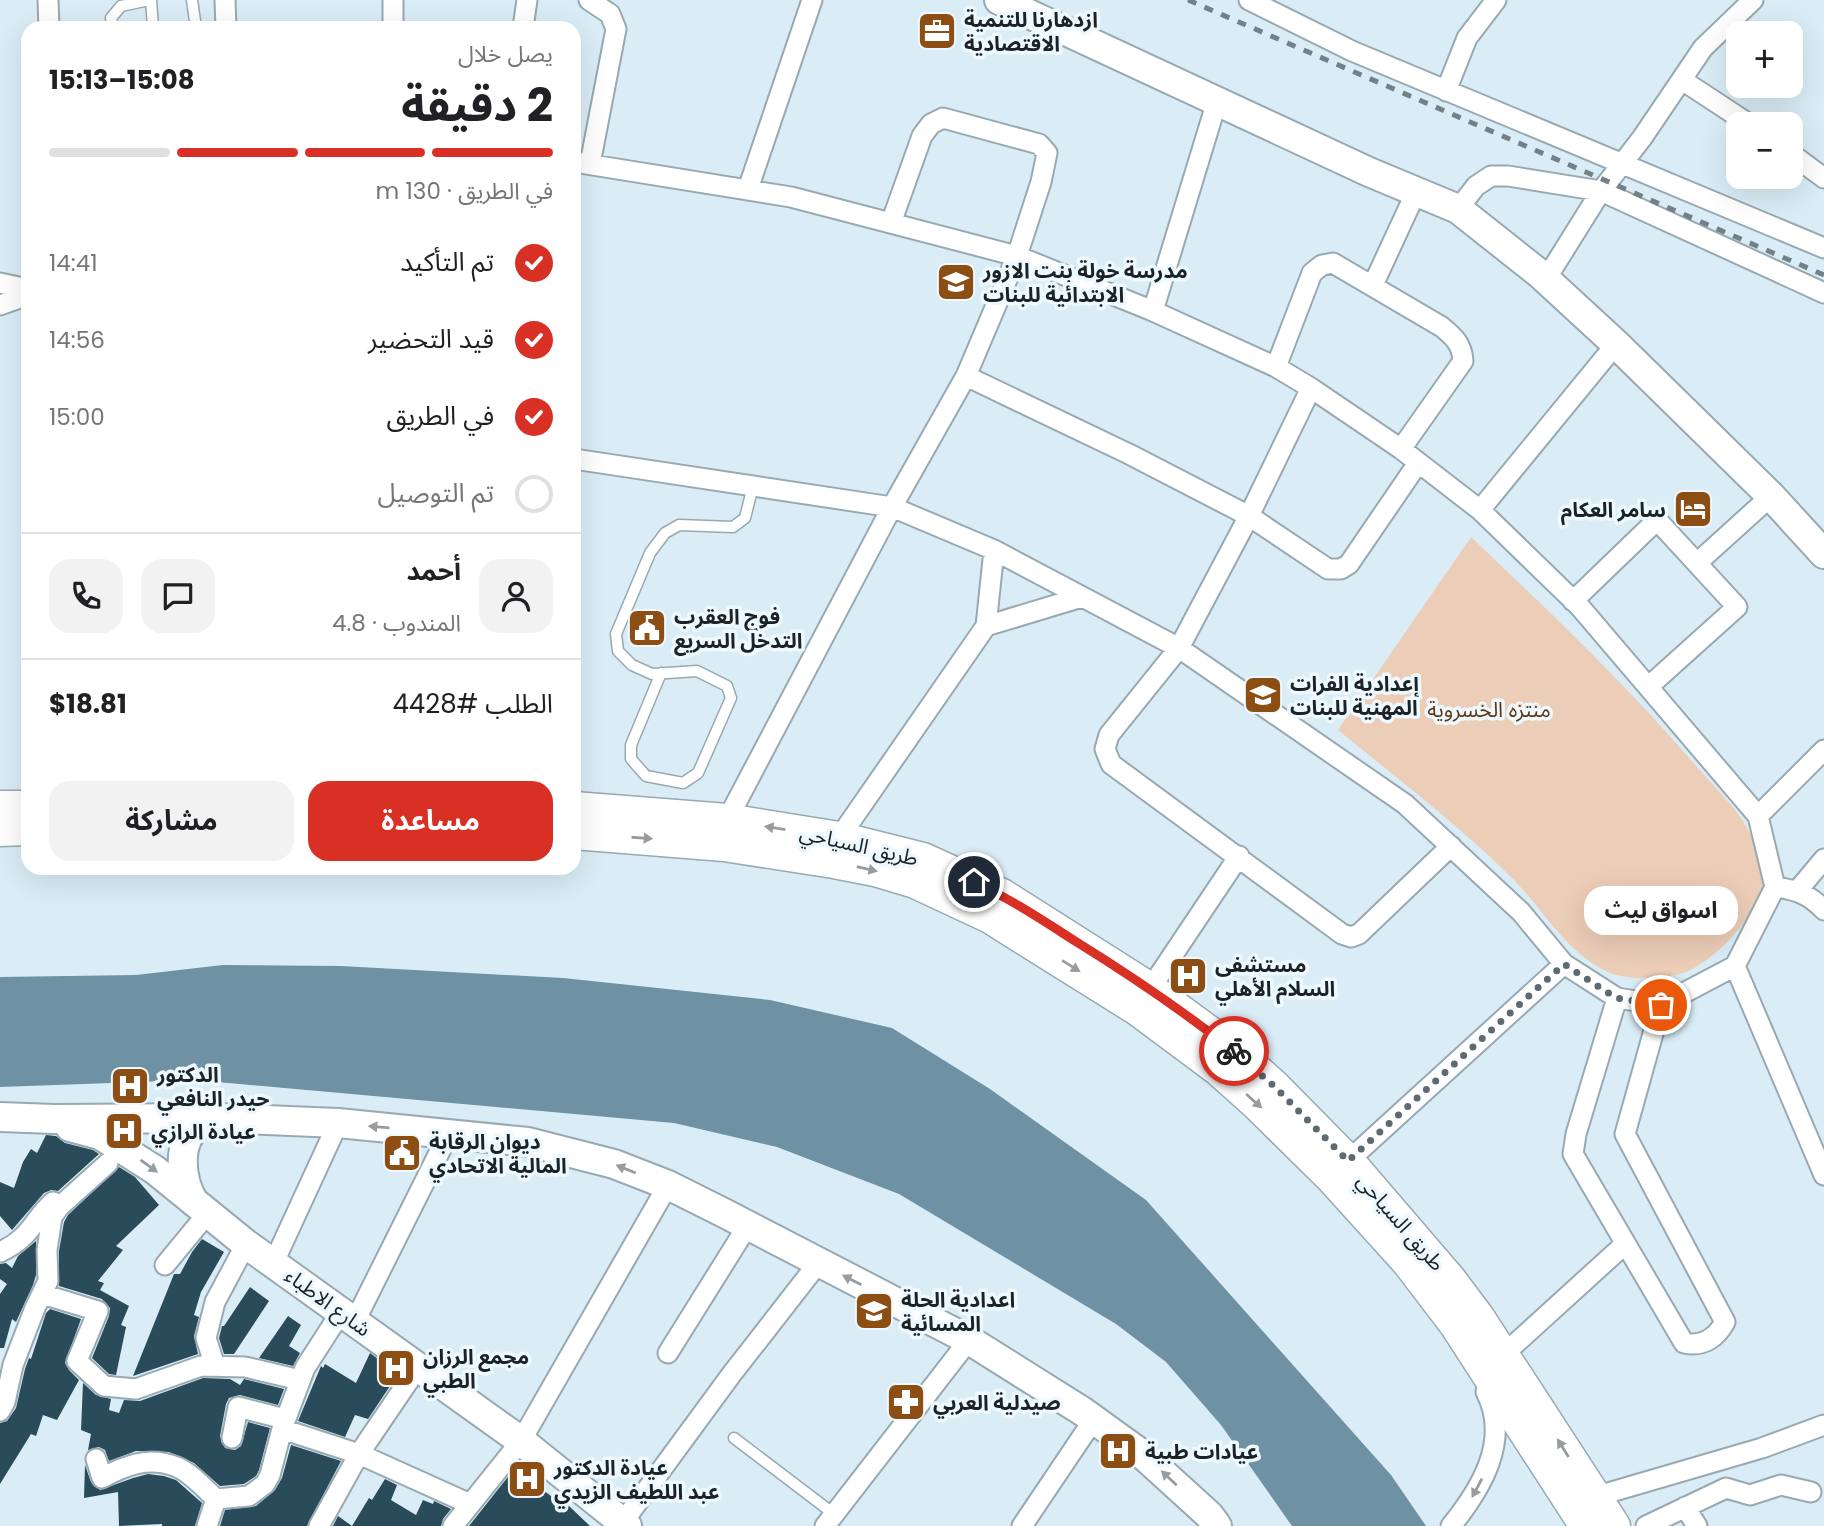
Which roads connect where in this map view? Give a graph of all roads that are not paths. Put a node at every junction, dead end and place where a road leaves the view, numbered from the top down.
1 (48, 0) edge
2 (150, 0) edge
3 (192, 0) edge
4 (225, 0) edge
5 (393, 0) edge
6 (527, 0) edge
7 (589, 0) edge
8 (812, 0) edge
9 (999, 0) edge
10 (1248, 0) edge
11 (1496, 0) edge
12 (1754, 0) edge
13 (49, 21) edge
14 (112, 21) edge
15 (152, 21) edge
16 (194, 21) edge
17 (226, 21) edge
18 (393, 21) edge
19 (524, 21) edge
20 (1682, 80) junction
21 (1446, 90) junction
22 (1217, 101) junction
23 (1731, 112) edge
24 (582, 163) edge
25 (1803, 163) edge
26 (1620, 164) junction
27 (1824, 178) edge
28 (748, 189) junction
29 (1416, 191) junction
30 (1601, 191) junction
31 (1458, 209) junction
32 (891, 223) junction
33 (1824, 248) edge
34 (1017, 256) junction
35 (1546, 279) junction
36 (0, 283) edge
37 (1373, 285) junction
38 (21, 288) edge
39 (1824, 293) edge
40 (21, 298) edge
41 (0, 305) edge
42 (1153, 311) junction
43 (1616, 344) junction
44 (1276, 367) junction
45 (966, 376) junction
46 (1311, 387) junction
47 (1401, 449) junction
48 (581, 460) edge
49 (1418, 463) junction
50 (753, 486) junction
51 (1771, 496) junction
52 (892, 507) junction
53 (1480, 510) junction
54 (1249, 516) junction
55 (994, 550) junction
56 (1824, 554) edge
57 (1697, 563) junction
58 (1082, 597) junction
59 (1573, 601) junction
60 (986, 626) junction
61 (1179, 648) junction
62 (661, 673) junction
63 (1648, 687) junction
64 (1824, 750) edge
65 (0, 807) edge
66 (21, 807) edge
67 (1758, 816) junction
68 (727, 820) junction
69 (581, 821) edge
70 (581, 822) edge
71 (21, 829) edge
72 (0, 830) edge
73 (839, 838) junction
74 (1451, 846) junction
75 (1239, 856) junction
76 (1824, 859) edge
77 (937, 878) junction
78 (1775, 887) junction
79 (1798, 890) junction
80 (968, 892) junction
81 (1824, 910) edge
82 (1564, 964) junction
83 (1735, 966) junction
84 (1150, 989) junction
85 (1616, 998) junction
86 (1661, 1005) junction
87 (9, 1117) edge
88 (216, 1118) junction
89 (338, 1123) junction
90 (449, 1133) junction
91 (1348, 1161) junction
92 (108, 1163) dead end
93 (1824, 1175) edge
94 (82, 1185) junction
95 (667, 1185) junction
96 (202, 1209) junction
97 (748, 1225) junction
98 (246, 1244) junction
99 (1625, 1244) junction
100 (0, 1252) edge
101 (274, 1262) junction
102 (819, 1262) junction
103 (165, 1265) dead end
104 (1432, 1293) junction
105 (42, 1294) junction
106 (348, 1316) junction
107 (969, 1340) junction
108 (10, 1348) edge
109 (667, 1353) dead end
110 (1504, 1354) junction
111 (215, 1366) junction
112 (418, 1367) junction
113 (300, 1380) junction
114 (0, 1411) edge
115 (1094, 1419) junction
116 (283, 1424) junction
117 (1824, 1425) edge
118 (232, 1438) dead end
119 (734, 1438) dead end
120 (521, 1441) junction
121 (359, 1454) junction
122 (96, 1458) dead end
123 (1811, 1492) dead end
124 (216, 1499) junction
125 (470, 1504) junction
126 (1685, 1507) junction
127 (1590, 1511) edge
128 (829, 1520) edge
129 (614, 1521) edge
130 (207, 1526) edge
131 (320, 1526) edge
132 (453, 1526) edge
133 (1022, 1526) edge
134 (1217, 1526) edge
135 (1451, 1526) edge
136 (1614, 1526) edge
137 (1646, 1526) edge
138 (1698, 1526) edge

1 - 13 street
2 - 14 lane
2 - 15 lane
3 - 16 lane
4 - 17 street
5 - 18 street
6 - 19 street
7 - 24 street
8 - 28 street
9 - 22 street
10 - 21 street
11 - 21 street
12 - 20 street
20 - 23 street
20 - 26 street
21 - 26 street
22 - 29 street
22 - 42 street
24 - 28 street
25 - 27 street
26 - 30 street
26 - 33 street
28 - 32 street
29 - 31 street
29 - 37 street
30 - 31 street
30 - 35 street
30 - 39 street
31 - 35 street
32 - 34 street
32 - 34 street
34 - 42 street
34 - 45 street
35 - 43 street
36 - 38 street
37 - 44 street
37 - 47 street
40 - 41 street
42 - 44 street
43 - 51 street
43 - 53 street
44 - 46 street
45 - 52 street
45 - 54 street
46 - 47 street
46 - 54 street
47 - 49 street
48 - 50 street
49 - 53 street
49 - 54 street
50 - 52 street
50 - 62 lane
51 - 56 street
51 - 57 street
52 - 55 street
52 - 68 street
53 - 59 street
54 - 61 street
55 - 58 street
55 - 60 street
57 - 59 street
57 - 63 street
58 - 60 street
58 - 61 street
59 - 63 street
60 - 73 street
61 - 74 street
61 - 75 street
62 - 62 lane
63 - 67 street
64 - 67 street
65 - 66 main road
67 - 78 street
68 - 69 main road, طريق السياحي
73 -> 68 main road, طريق السياحي
70 -> 77 main road, طريق السياحي
71 - 72 main road
73 - 77 main road, طريق السياحي
74 - 75 street
74 - 82 street
75 - 84 street
76 - 79 street
77 - 80 main road, طريق السياحي
78 - 79 street
78 - 83 street
79 - 81 street
80 - 84 main road, طريق السياحي
80 -> 104 main road, طريق السياحي
82 - 85 street
82 - 91 street
83 - 86 street
83 - 93 street
84 - 91 main road, طريق السياحي
85 - 86 street
85 - 99 street
86 - 99 street
87 - 88 street
87 -> 96 street, شارع الاطباء
88 - 89 street
88 - 96 street
90 -> 89 street
89 - 101 street
95 -> 90 street
90 - 106 street
91 - 110 main road, طريق السياحي
92 - 94 street
94 - 100 street
94 - 105 street
95 - 97 street
95 - 120 street
96 - 98 street, شارع الاطباء
96 - 103 street
97 - 102 street
97 - 109 street
98 - 101 street, شارع الاطباء
98 - 111 street
99 - 110 street
101 - 106 street, شارع الاطباء
107 -> 102 street
102 - 129 street
104 - 127 main road, طريق السياحي
104 -> 135 street
105 - 108 street
105 - 111 street
106 - 112 street, شارع الاطباء
106 - 113 street
107 - 115 street
107 - 128 street
108 - 114 street
127 -> 110 main road, طريق السياحي
111 - 113 street
112 - 120 street, شارع الاطباء
112 - 121 street
113 - 116 street
115 - 133 street
134 -> 115 street
116 - 118 street
116 - 121 street
116 - 124 street
117 - 127 street
119 - 128 lane
120 - 125 street
120 - 129 street, شارع الاطباء
121 - 125 street
121 - 131 street
122 - 124 street
123 - 126 street
124 - 130 street
125 - 132 street
126 - 137 street
126 - 138 street
127 - 136 main road, طريق السياحي

